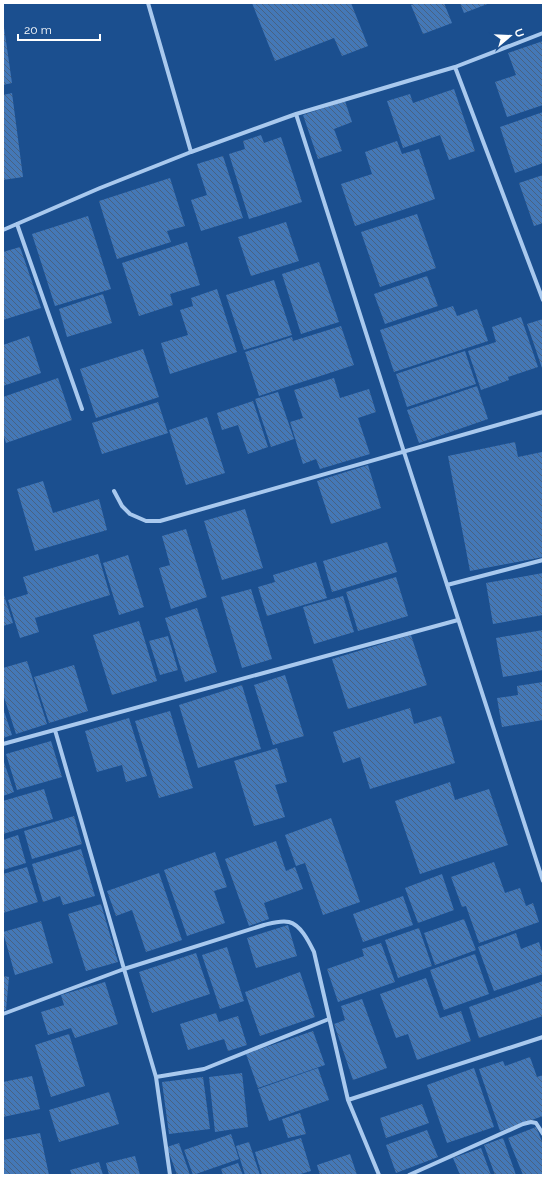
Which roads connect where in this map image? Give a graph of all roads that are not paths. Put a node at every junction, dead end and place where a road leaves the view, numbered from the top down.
1 (148, 3) edge
2 (543, 33) edge
3 (455, 67) junction
4 (296, 114) junction
5 (191, 152) junction
6 (17, 224) junction
7 (3, 230) edge
8 (543, 300) edge
9 (82, 409) dead end
10 (543, 412) edge
11 (404, 452) junction
12 (114, 491) dead end
13 (543, 560) edge
14 (447, 585) junction
15 (458, 620) junction
16 (55, 730) junction
17 (3, 744) edge
18 (543, 881) edge
19 (124, 969) junction
20 (3, 1014) edge
21 (328, 1019) junction
22 (543, 1037) edge
23 (156, 1077) junction
24 (348, 1100) junction
25 (543, 1134) edge
26 (170, 1175) edge
27 (379, 1175) edge
28 (409, 1175) edge

1 - 5 street
2 - 3 street
3 - 4 street
3 - 8 street
4 - 5 street
4 - 11 street
5 - 6 street
6 - 7 street
6 - 9 street
10 - 11 street
11 - 12 street
11 - 14 street
13 - 14 street
14 - 15 street
15 - 16 street
15 - 18 street
16 - 17 street
16 - 19 street
19 - 20 street
19 - 21 street
19 - 23 street
21 - 23 street
21 - 24 street
22 - 24 street
23 - 26 street
24 - 27 street
25 - 28 street

